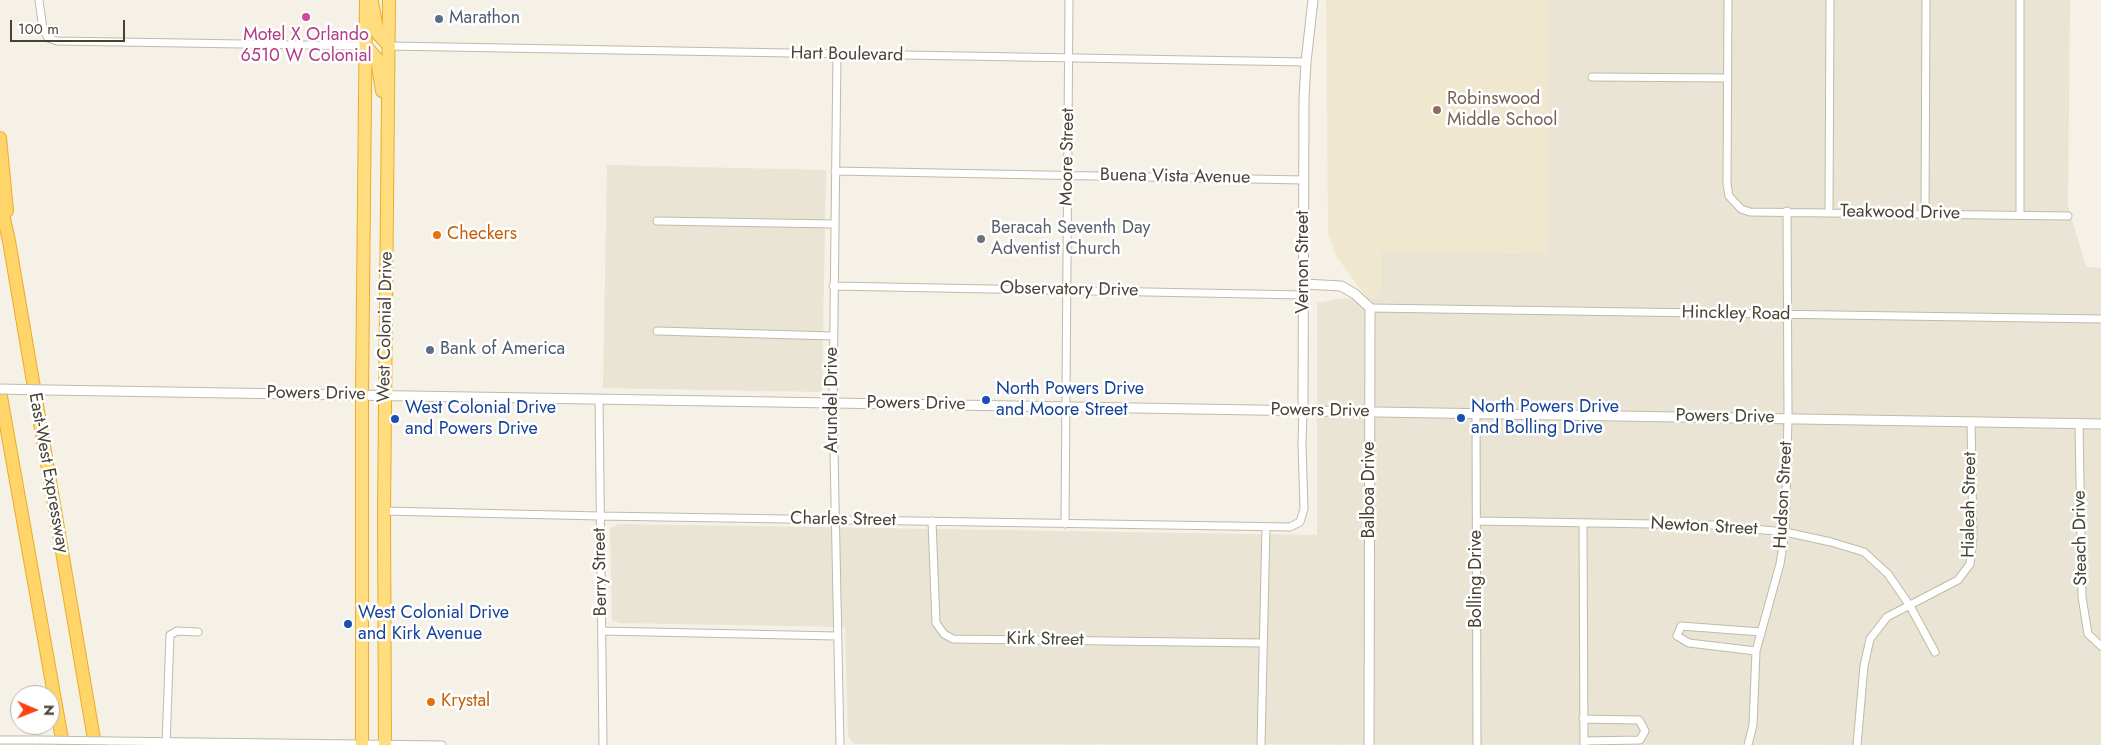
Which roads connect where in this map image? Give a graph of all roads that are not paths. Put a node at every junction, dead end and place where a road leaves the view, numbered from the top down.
1 (39, 0) edge
2 (366, 0) edge
3 (372, 0) edge
4 (389, 0) edge
5 (1069, 0) edge
6 (1313, 0) edge
7 (1728, 0) edge
8 (1830, 0) edge
9 (1926, 0) edge
10 (2020, 0) edge
11 (366, 46) junction
12 (389, 46) junction
13 (837, 54) junction
14 (1070, 58) junction
15 (1306, 62) junction
16 (1592, 77) dead end
17 (1727, 78) junction
18 (388, 128) junction
19 (0, 138) edge
20 (835, 172) junction
21 (1068, 174) junction
22 (1304, 180) junction
23 (0, 202) edge
24 (1787, 211) junction
25 (1829, 212) junction
26 (1925, 213) junction
27 (2020, 214) junction
28 (2068, 216) dead end
29 (657, 221) dead end
30 (834, 224) junction
31 (8, 241) junction
32 (1304, 284) junction
33 (834, 286) junction
34 (1067, 290) junction
35 (1304, 295) junction
36 (1370, 308) junction
37 (1788, 314) junction
38 (2101, 319) edge
39 (658, 331) dead end
40 (833, 336) junction
41 (0, 390) edge
42 (362, 394) junction
43 (386, 395) junction
44 (599, 399) junction
45 (833, 403) junction
46 (1066, 407) junction
47 (1303, 410) junction
48 (1370, 412) junction
49 (1476, 413) junction
50 (1788, 418) junction
51 (1971, 421) junction
52 (2079, 424) junction
53 (2101, 424) edge
54 (384, 511) junction
55 (600, 516) junction
56 (834, 520) junction
57 (932, 521) junction
58 (1300, 522) joint
59 (1476, 522) junction
60 (1583, 523) junction
61 (1065, 524) junction
62 (1266, 527) junction
63 (1785, 532) junction
64 (1910, 606) junction
65 (602, 631) junction
66 (198, 632) dead end
67 (1761, 632) junction
68 (837, 636) junction
69 (1262, 643) junction
70 (2101, 646) edge
71 (1756, 651) junction
72 (1934, 652) dead end
73 (1583, 719) junction
74 (0, 740) edge
75 (1584, 743) edge
76 (166, 744) edge
77 (362, 744) edge
78 (63, 745) edge
79 (95, 745) edge
80 (385, 745) edge
81 (442, 745) edge
82 (604, 745) edge
83 (840, 745) edge
84 (1261, 745) edge
85 (1369, 745) edge
86 (1477, 745) edge
87 (1748, 745) edge
88 (1856, 745) edge

1 - 11 street
2 - 11 highway, West Colonial Drive
3 - 12 highway
4 - 12 highway, West Colonial Drive
5 - 14 street, Moore Street
6 - 15 street, Vernon Street
7 - 17 street
8 - 25 street
9 - 26 street
10 - 27 street
11 - 18 highway
11 - 42 highway, West Colonial Drive
12 - 13 street, Hart Boulevard
12 - 18 highway, West Colonial Drive
13 - 14 street, Hart Boulevard
13 - 20 street, Arundel Drive
14 - 15 street, Hart Boulevard
14 - 21 street, Moore Street
15 - 22 street, Vernon Street
16 - 17 street
17 - 24 street, Teakwood Drive
18 - 43 highway, West Colonial Drive
19 - 31 highway
20 - 21 street, Buena Vista Avenue
20 - 30 street, Arundel Drive
21 - 22 street, Buena Vista Avenue
21 - 34 street, Moore Street
22 - 32 street, Vernon Street
23 - 31 highway, East-West Expressway
24 - 25 street, Teakwood Drive
24 - 37 street, Hudson Street
25 - 26 street, Teakwood Drive
26 - 27 street, Teakwood Drive
27 - 28 street, Teakwood Drive
29 - 30 street
30 - 33 street, Arundel Drive
31 - 79 highway, East-West Expressway
32 - 35 street, Vernon Street
32 - 36 street
33 - 34 street, Observatory Drive
33 - 40 street, Arundel Drive
34 - 35 street, Observatory Drive
34 - 46 street, Moore Street
35 - 47 street, Vernon Street
36 - 37 street, Hinckley Road
36 - 48 street, Balboa Drive
37 - 38 street, Hinckley Road
37 - 50 street, Hudson Street
39 - 40 street
40 - 45 street, Arundel Drive
41 - 42 street, Powers Drive, bridge
41 - 78 highway, East-West Expressway
42 - 43 street, Powers Drive
42 - 77 highway, West Colonial Drive
43 - 44 street, Powers Drive
43 - 54 highway, West Colonial Drive
44 - 45 street, Powers Drive
44 - 55 street, Berry Street
45 - 46 street, Powers Drive
45 - 56 street, Arundel Drive
46 - 47 street, Powers Drive
46 - 61 street, Moore Street
47 - 48 street, Powers Drive
47 - 58 street, Vernon Street
48 - 49 street, Powers Drive
48 - 85 street, Balboa Drive
49 - 50 street, Powers Drive
49 - 59 street, Bolling Drive
50 - 51 street, Powers Drive
50 - 63 street, Hudson Street
51 - 52 street, Powers Drive
51 - 64 street, Hialeah Street
52 - 53 street, Powers Drive
52 - 70 street, Steach Drive
54 - 55 street, Charles Street
54 - 80 highway, West Colonial Drive
55 - 56 street, Charles Street
55 - 65 street, Berry Street
56 - 57 street, Charles Street
56 - 68 street, Arundel Drive
57 - 61 street, Charles Street
57 - 69 street, Kirk Street
58 - 62 street, Charles Street
59 - 60 street, Newton Street
59 - 86 street, Bolling Drive
60 - 63 street, Newton Street
60 - 73 street
61 - 62 street, Charles Street
62 - 69 street
63 - 64 street, Newton Street
63 - 67 street, Hudson Street
64 - 72 street, Newton Street
64 - 88 street, Hialeah Street
65 - 68 street
65 - 82 street, Berry Street
66 - 76 street
67 - 71 street, Hudson Street
67 - 71 street
68 - 83 street, Arundel Drive
69 - 84 street
71 - 87 street, Hudson Street
73 - 75 street
73 - 75 street
74 - 76 street, bridge
76 - 77 street
77 - 80 street
80 - 81 street

